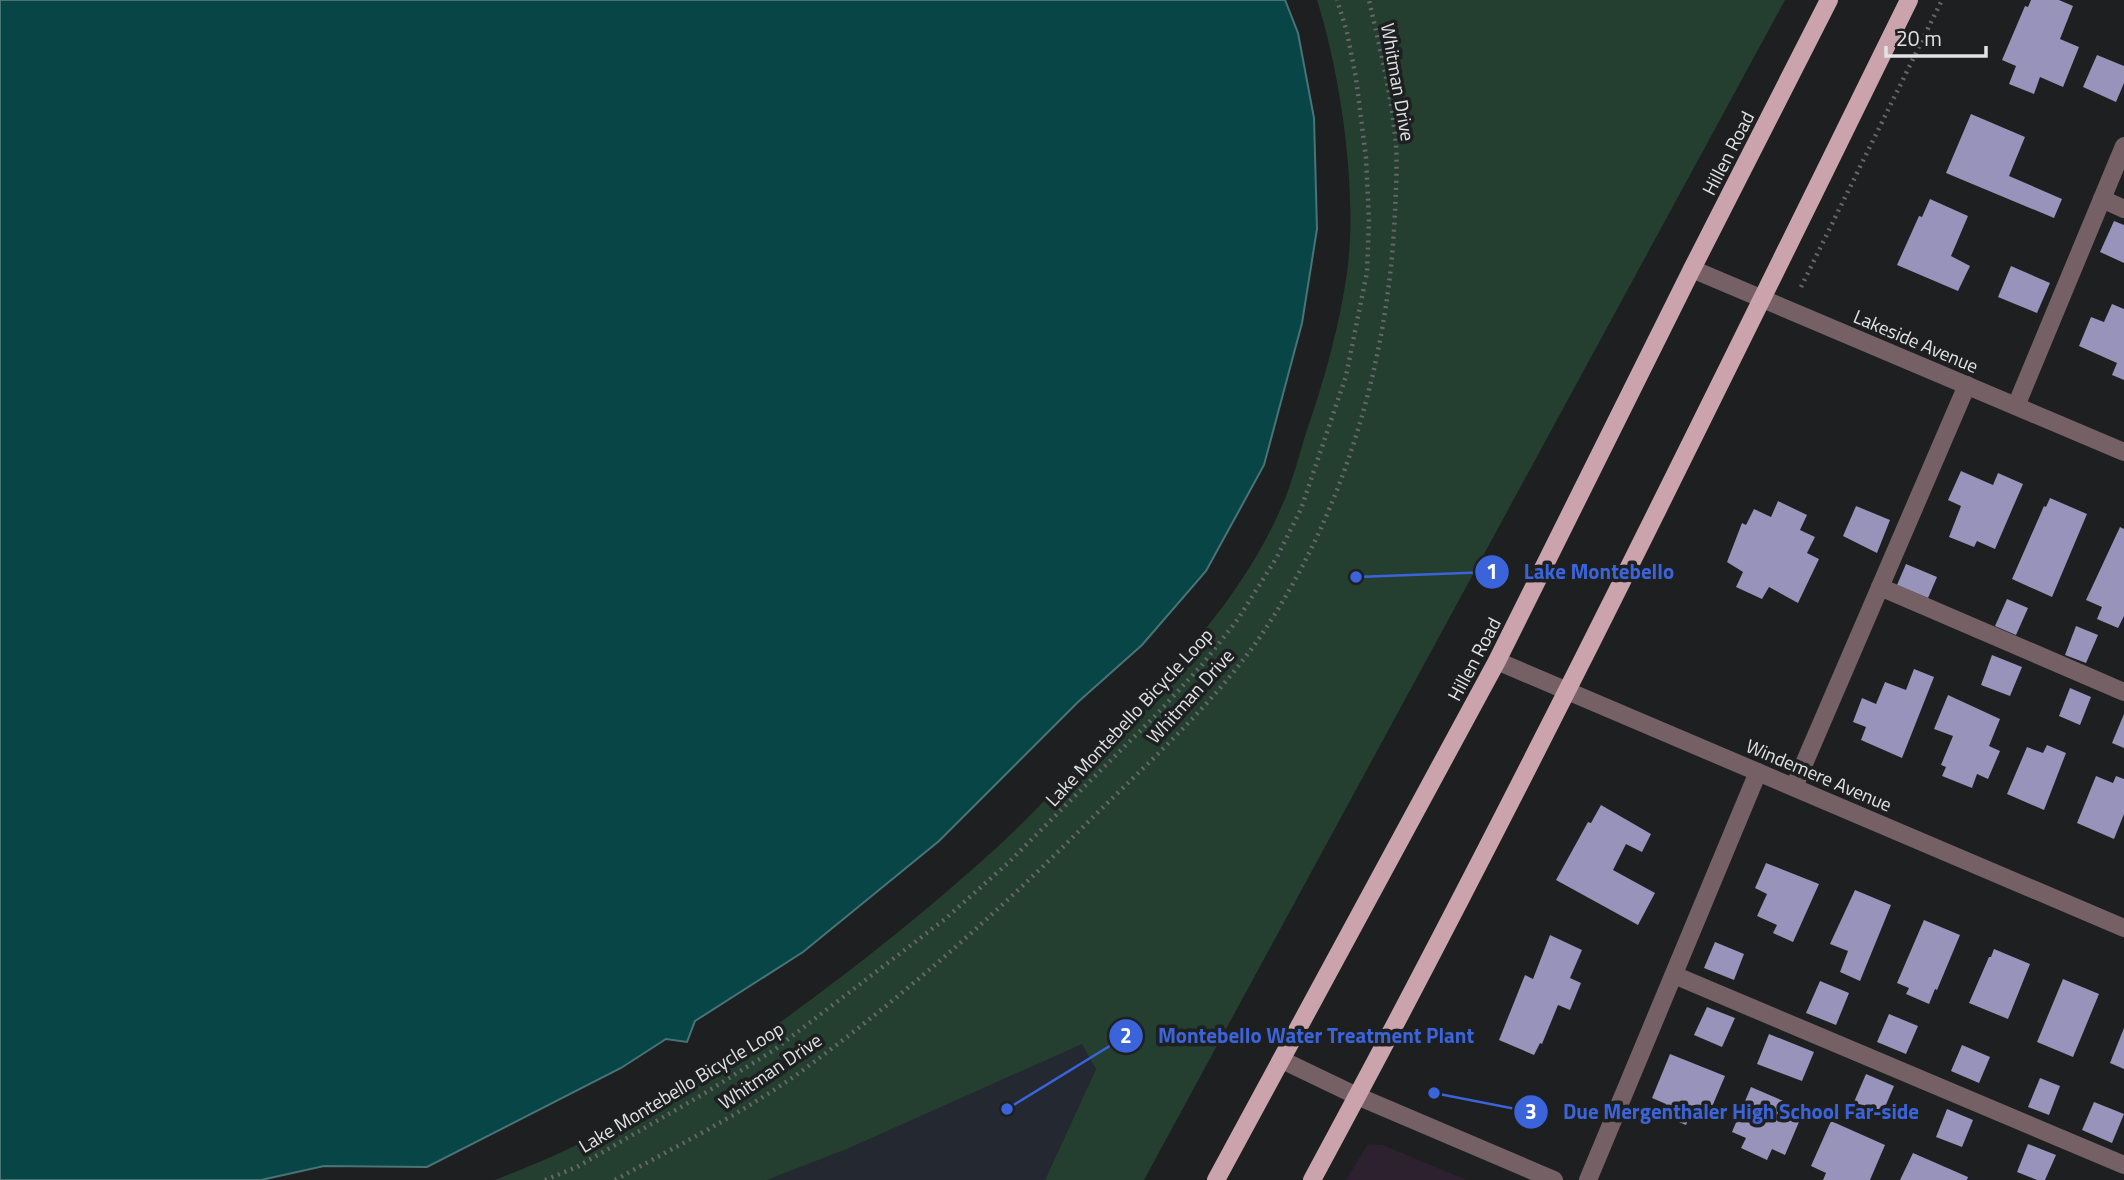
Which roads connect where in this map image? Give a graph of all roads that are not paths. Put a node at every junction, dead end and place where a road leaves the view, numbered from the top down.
1 (1829, 0) edge
2 (1909, 0) edge
3 (2124, 146) edge
4 (2102, 199) junction
5 (2124, 209) edge
6 (1692, 269) junction
7 (1763, 299) junction
8 (1966, 385) junction
9 (2016, 406) junction
10 (2124, 452) edge
11 (1880, 587) junction
12 (1497, 661) junction
13 (1567, 691) junction
14 (2124, 692) edge
15 (1758, 772) junction
16 (1794, 787) junction
17 (2124, 928) edge
18 (1674, 975) junction
19 (1282, 1060) junction
20 (1357, 1096) junction
21 (2124, 1165) edge
22 (1216, 1180) edge
23 (1312, 1180) edge
24 (1555, 1180) edge
25 (1588, 1180) edge

1 - 6 main road, Hillen Road
2 - 7 main road
3 - 4 street
4 - 5 street
4 - 9 street
6 - 7 street, Lakeside Avenue
6 - 12 main road, Hillen Road
7 - 8 street, Lakeside Avenue
7 - 13 main road
8 - 9 street, Lakeside Avenue
8 - 11 street
9 - 10 street, Lakeside Avenue
11 - 14 street
11 - 16 street
12 - 13 street, Windemere Avenue
12 - 19 main road, Hillen Road
13 - 15 street, Windemere Avenue
13 - 20 main road
15 - 16 street, Windemere Avenue
15 - 18 street
16 - 17 street, Windemere Avenue
18 - 21 street
18 - 25 street
19 - 20 street
19 - 22 main road, Hillen Road
20 - 23 main road
20 - 24 street

